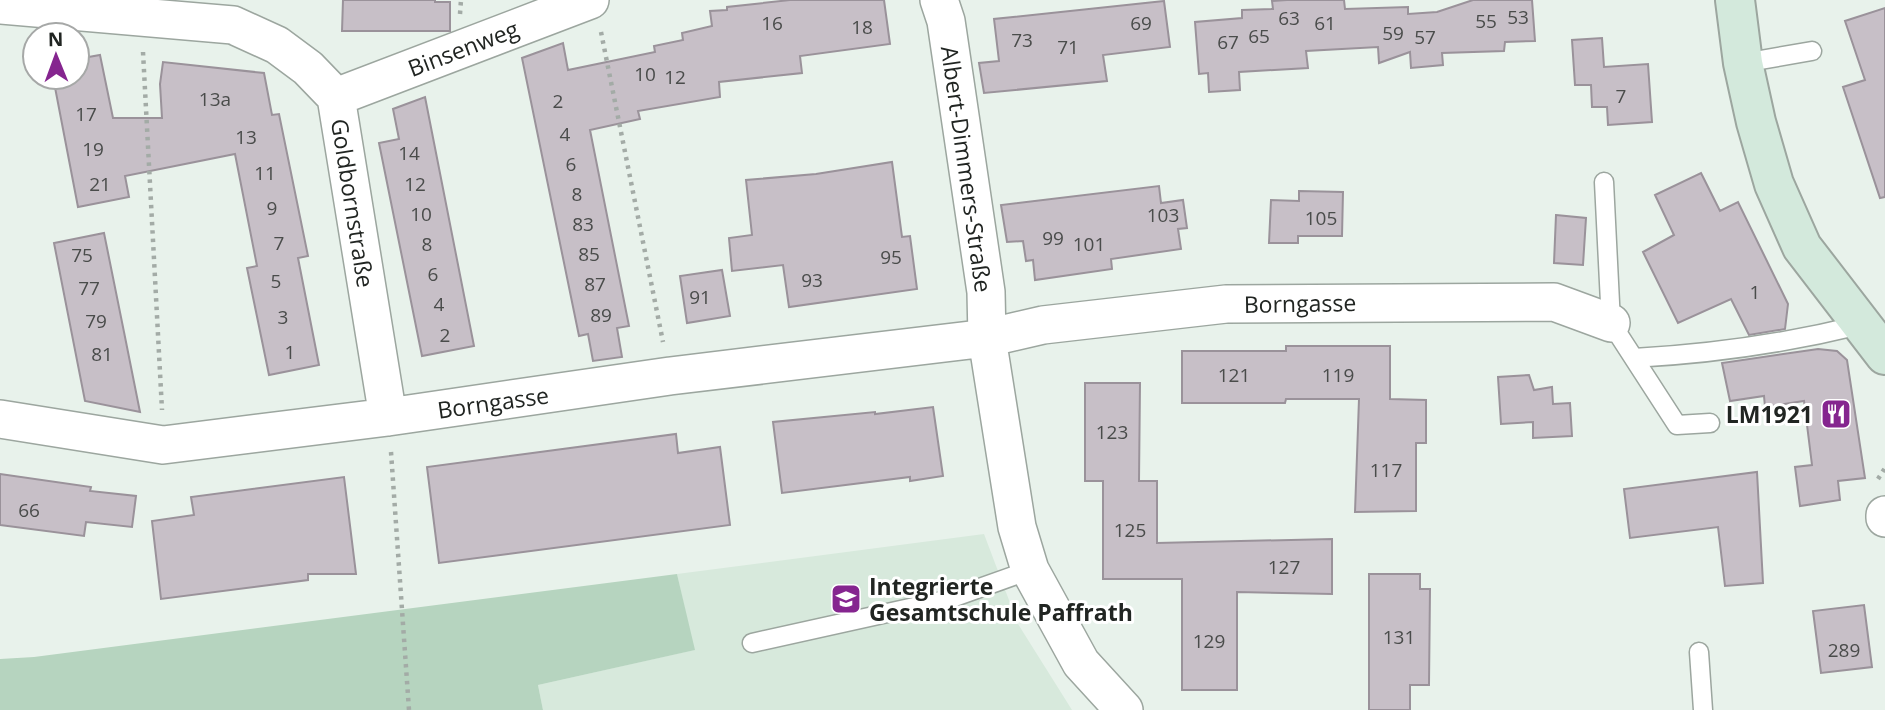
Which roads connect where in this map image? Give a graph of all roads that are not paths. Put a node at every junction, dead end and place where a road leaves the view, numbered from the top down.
1 (939, 0) edge
2 (1735, 0) edge
3 (0, 5) edge
4 (595, 14) edge
5 (1812, 51) dead end
6 (1743, 63) junction
7 (336, 97) junction
8 (1604, 182) dead end
9 (1611, 323) junction
10 (1860, 325) junction
11 (987, 338) junction
12 (1885, 355) edge
13 (1634, 358) junction
14 (388, 417) junction
15 (0, 419) edge
16 (1710, 423) dead end
17 (1030, 570) junction
18 (752, 643) dead end
19 (1699, 652) dead end
20 (1124, 710) edge
21 (1703, 710) edge

1 - 11 street, Albert-Dimmers-Straße
2 - 6 main road
3 - 7 street, Goldbornstraße
4 - 7 street, Binsenweg
5 - 6 lane
6 - 10 main road
7 - 14 street, Goldbornstraße
8 - 9 lane
9 - 11 street, Borngasse
9 - 13 lane
10 - 12 main road
10 - 13 lane
11 - 14 street, Borngasse
11 - 17 street
13 - 16 lane
14 - 15 street, Borngasse
17 - 18 lane
17 - 20 street
19 - 21 lane

